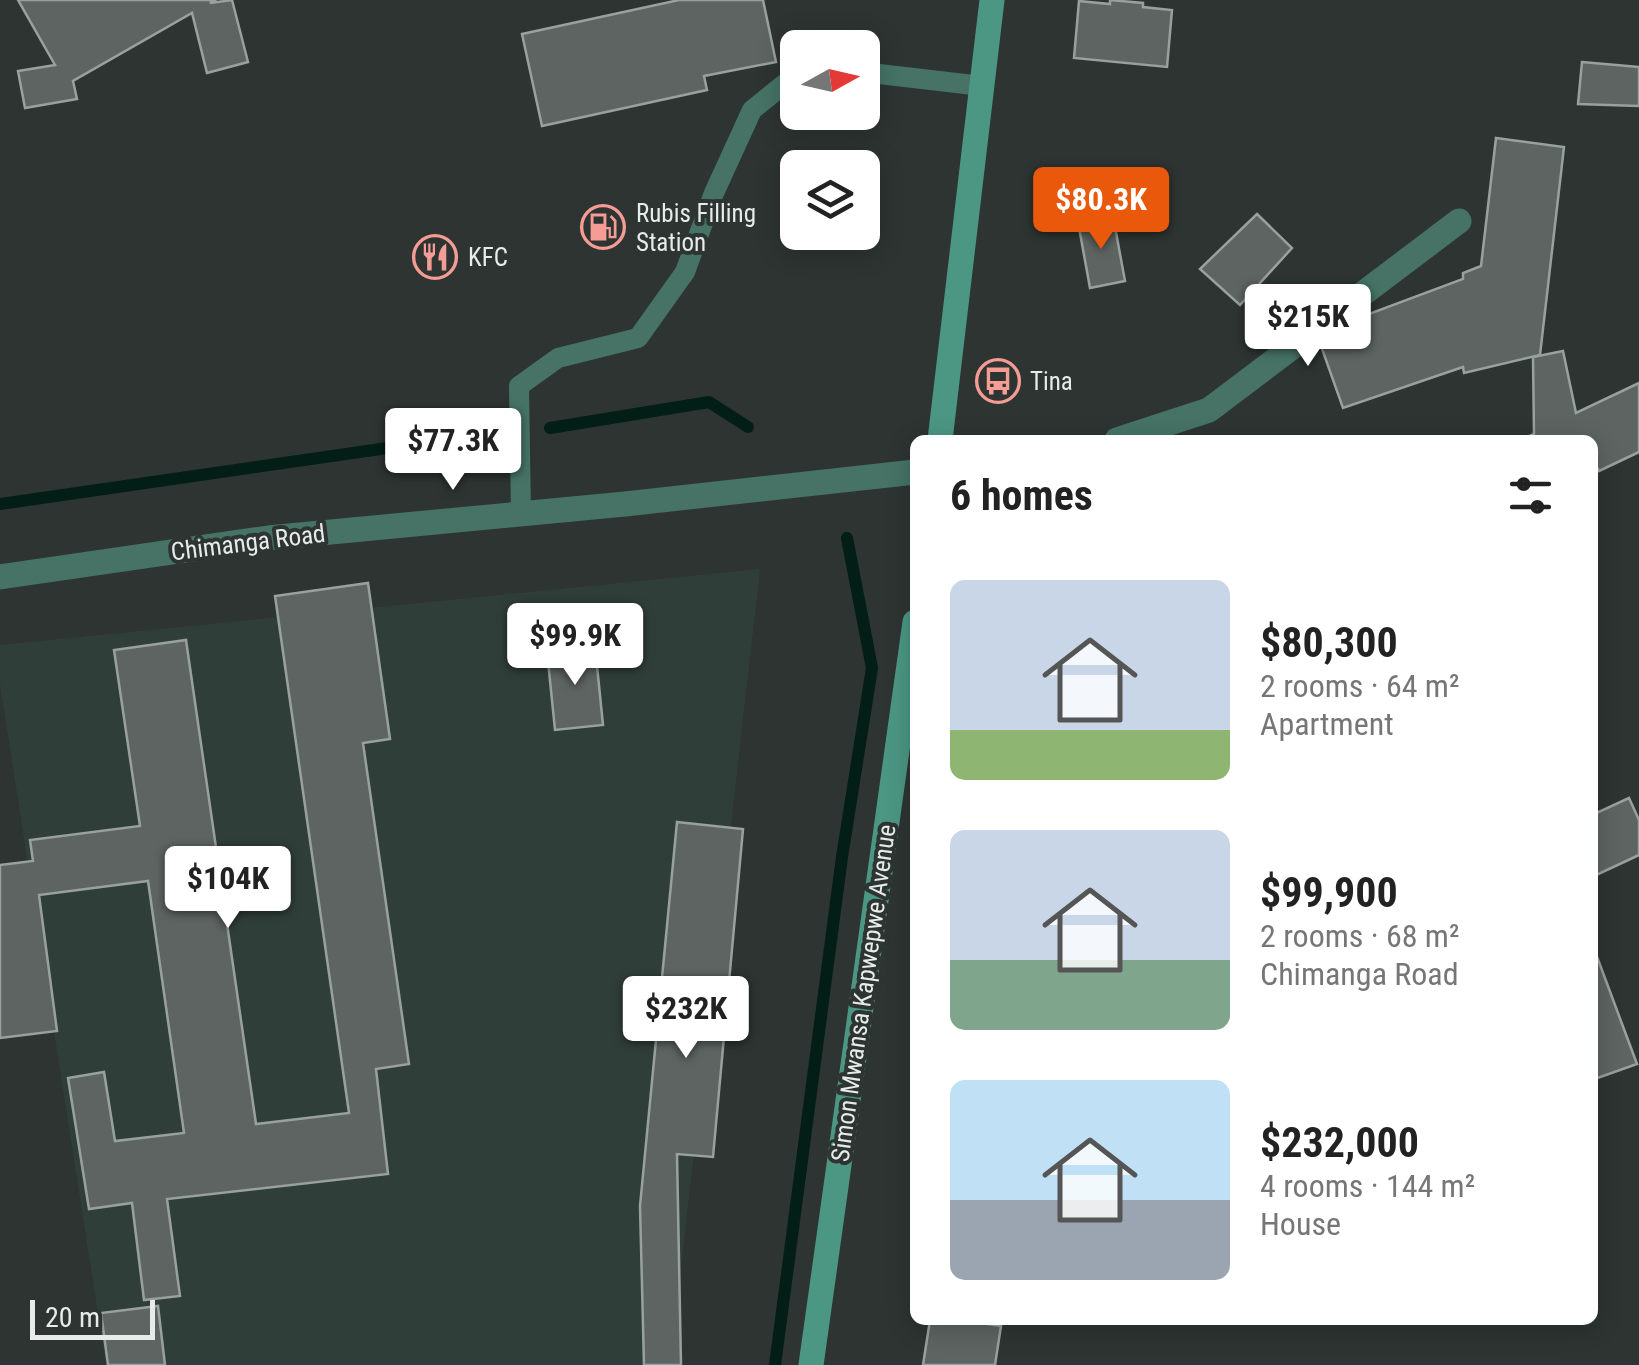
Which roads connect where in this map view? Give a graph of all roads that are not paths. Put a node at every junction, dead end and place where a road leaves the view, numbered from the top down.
1 (992, 0) edge
2 (880, 74) edge
3 (982, 86) junction
4 (780, 88) edge
5 (1459, 221) dead end
6 (941, 435) edge
7 (1132, 435) edge
8 (910, 473) edge
9 (521, 514) junction
10 (0, 577) edge
11 (910, 658) edge
12 (811, 1365) edge

1 - 3 main road
2 - 3 lane
3 - 6 main road
4 - 9 lane
5 - 7 street
8 - 9 street, Chimanga Road
9 - 10 street, Chimanga Road
11 - 12 main road, Simon Mwansa Kapwepwe Avenue

